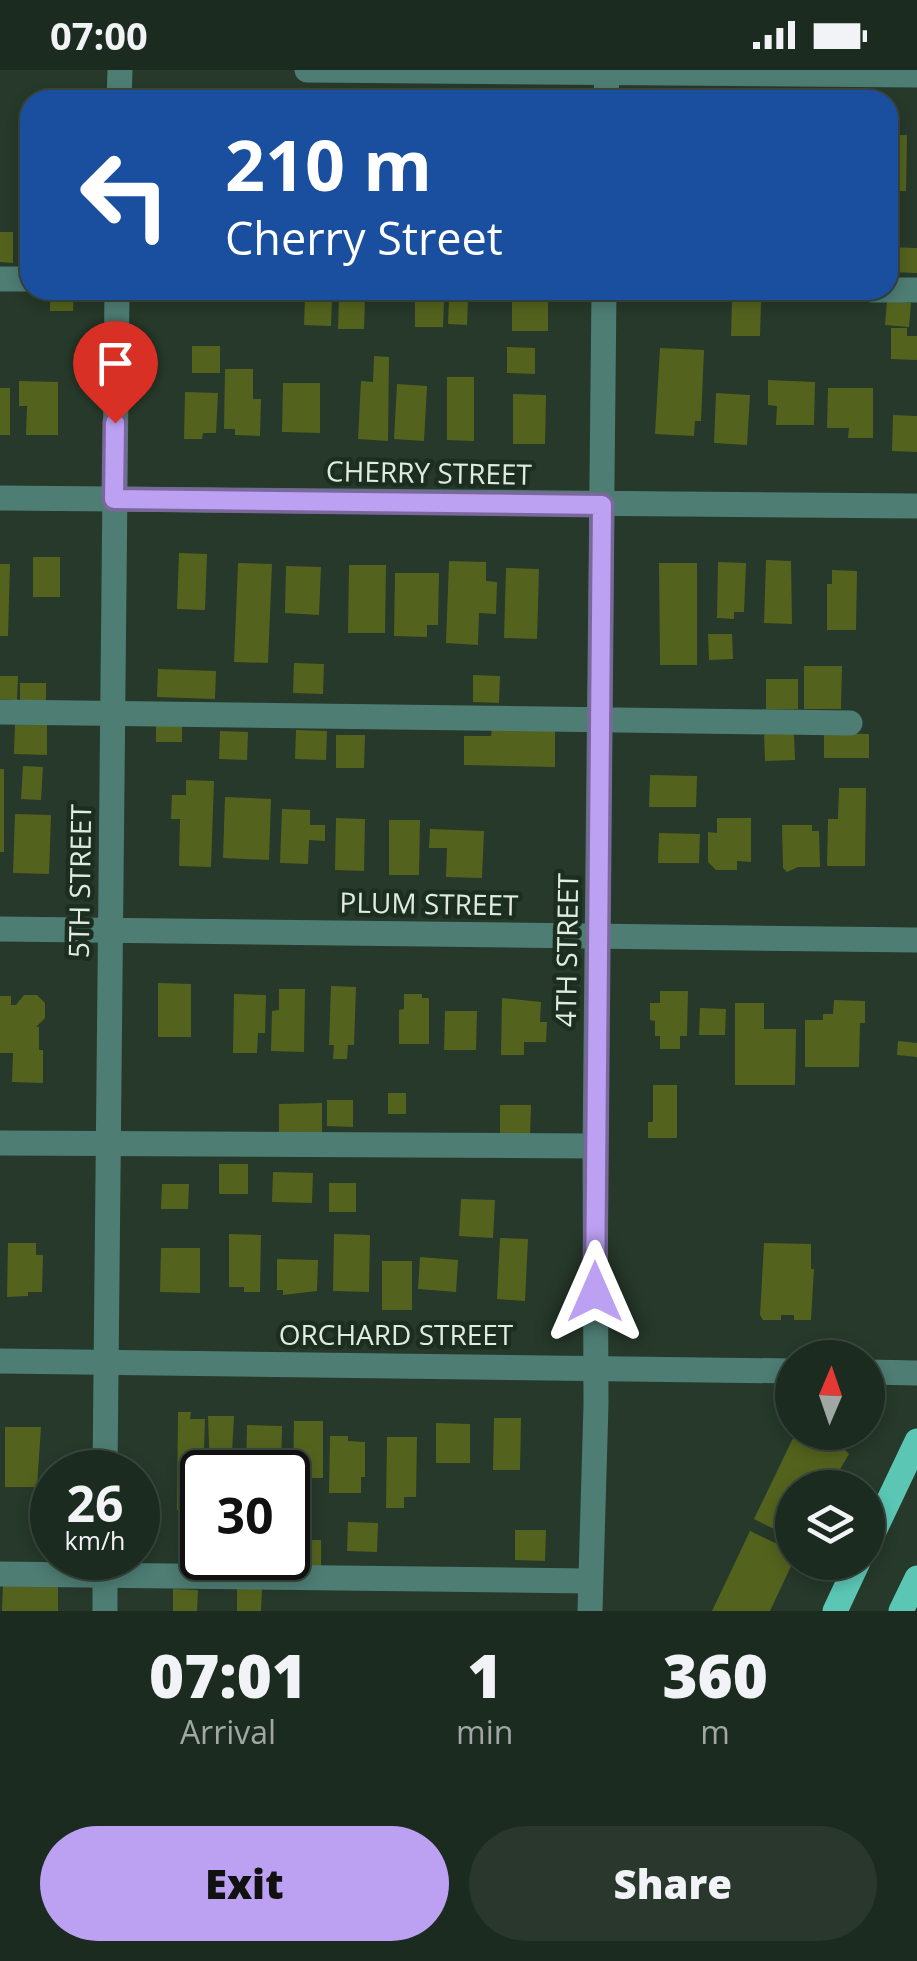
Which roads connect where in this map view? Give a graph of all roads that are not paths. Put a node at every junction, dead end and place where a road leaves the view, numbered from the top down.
1 (308, 70) edge
2 (607, 72) edge
3 (917, 76) edge
4 (117, 300) edge
5 (604, 300) edge
6 (0, 498) edge
7 (114, 499) junction
8 (602, 505) junction
9 (917, 506) edge
10 (0, 712) edge
11 (112, 713) junction
12 (600, 718) junction
13 (850, 723) dead end
14 (0, 930) edge
15 (109, 931) junction
16 (598, 936) junction
17 (917, 940) edge
18 (0, 1142) edge
19 (106, 1145) junction
20 (595, 1146) junction
21 (0, 1361) edge
22 (104, 1363) junction
23 (595, 1366) junction
24 (775, 1371) edge
25 (885, 1372) edge
26 (917, 1373) edge
27 (917, 1441) edge
28 (105, 1450) edge
29 (885, 1508) edge
30 (160, 1568) edge
31 (30, 1572) edge
32 (0, 1574) edge
33 (917, 1578) edge
34 (105, 1580) edge
35 (850, 1580) edge
36 (590, 1581) junction
37 (105, 1611) edge
38 (590, 1611) edge
39 (835, 1611) edge
40 (901, 1611) edge

1 - 2 street
2 - 3 street
4 - 7 street, 5TH STREET
5 - 8 street, 4TH STREET
6 - 7 street, CHERRY STREET
7 - 8 street, CHERRY STREET
7 - 11 street, 5TH STREET
8 - 9 street, CHERRY STREET
8 - 12 street, 4TH STREET
10 - 11 street
11 - 12 street
11 - 15 street, 5TH STREET
12 - 13 street
12 - 16 street, 4TH STREET
14 - 15 street, PLUM STREET
15 - 16 street, PLUM STREET
15 - 19 street, 5TH STREET
16 - 17 street, PLUM STREET
16 - 20 street, 4TH STREET
18 - 19 street
19 - 20 street
19 - 22 street, 5TH STREET
20 - 23 street, 4TH STREET
21 - 22 street, ORCHARD STREET
22 - 23 street, ORCHARD STREET
22 - 28 street, 5TH STREET
23 - 24 street, ORCHARD STREET
23 - 36 street, 4TH STREET
25 - 26 street
27 - 29 main road
30 - 36 street
31 - 32 street
33 - 40 main road
34 - 37 street
35 - 39 main road
36 - 38 street, 4TH STREET

